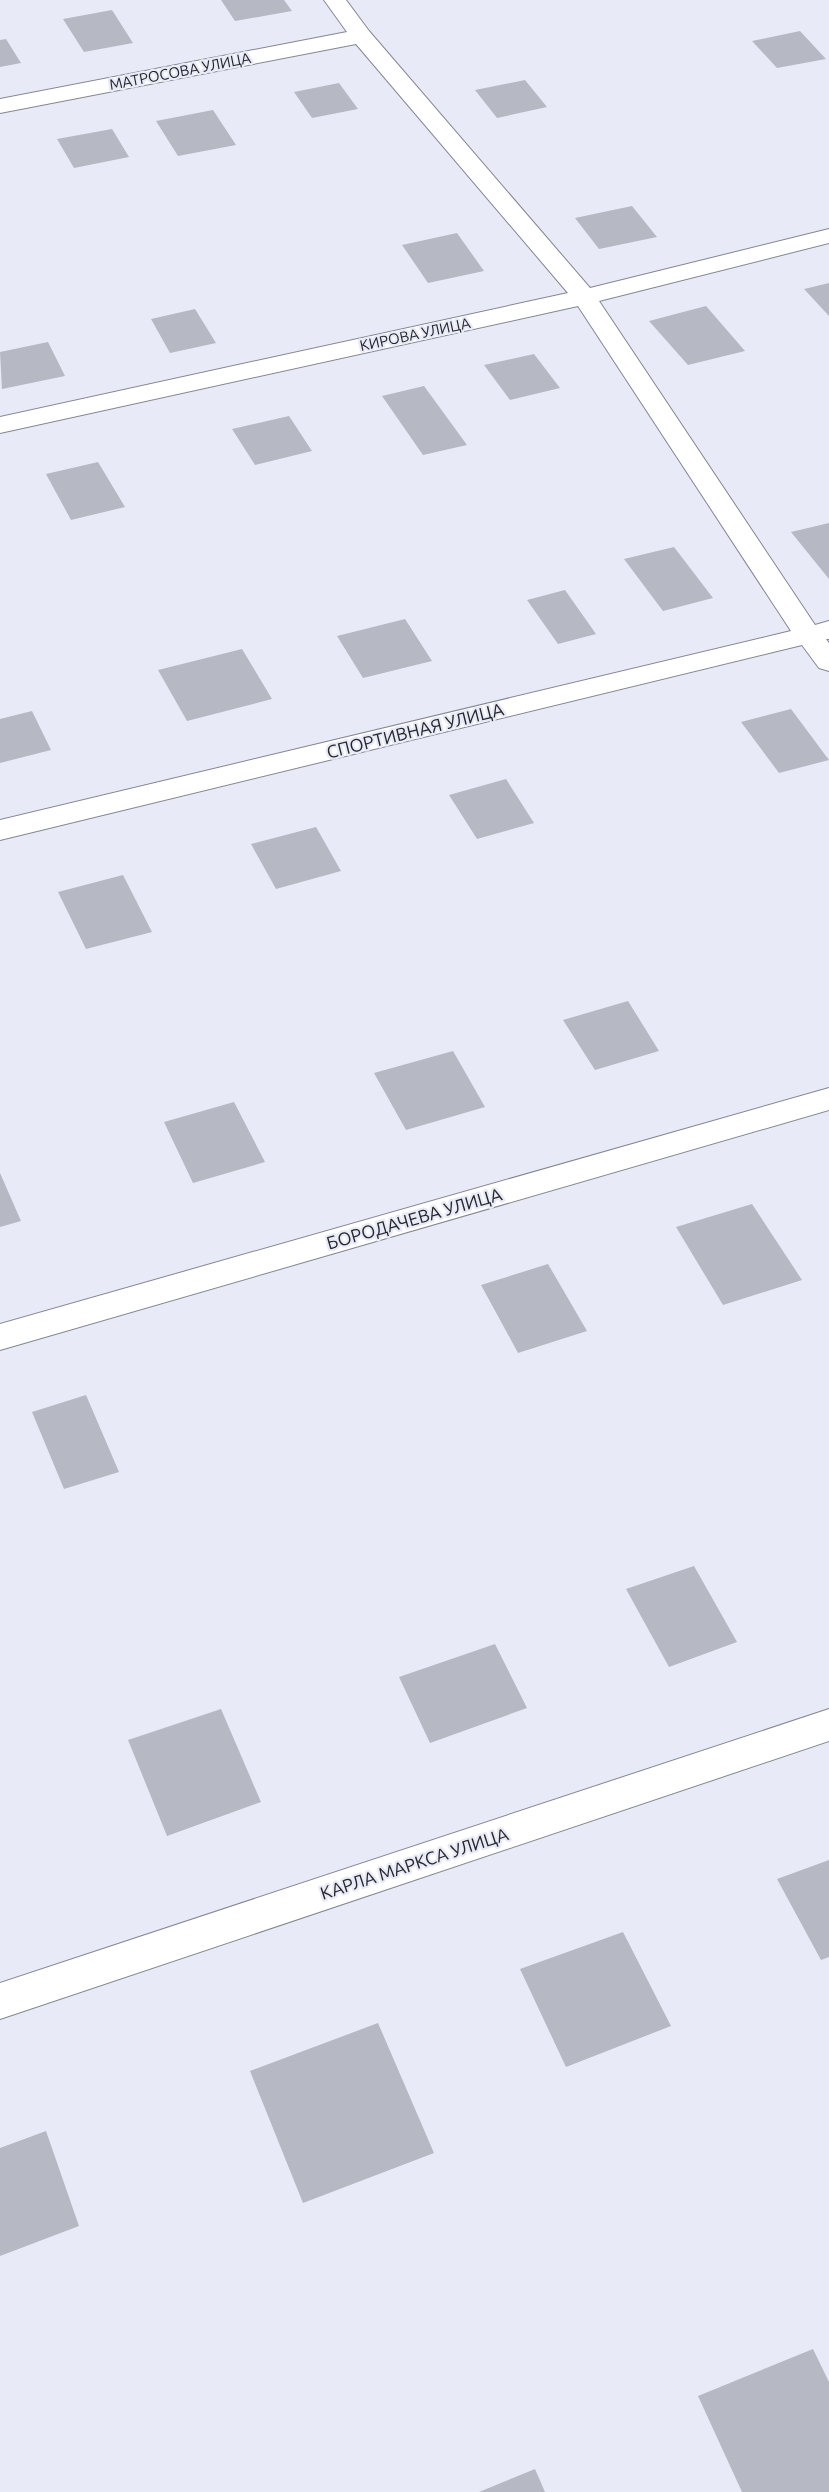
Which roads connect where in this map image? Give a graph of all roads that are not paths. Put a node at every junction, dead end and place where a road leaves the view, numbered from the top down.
1 (335, 0) edge
2 (361, 36) junction
3 (0, 106) edge
4 (829, 236) edge
5 (584, 297) junction
6 (0, 425) edge
7 (819, 633) edge
8 (829, 662) edge
9 (0, 830) edge
10 (829, 1099) edge
11 (0, 1337) edge
12 (829, 1725) edge
13 (0, 2001) edge

1 - 2 street
2 - 3 street, МАТРОСОВА УЛИЦА
2 - 5 street
4 - 5 street, КИРОВА УЛИЦА
5 - 6 street, КИРОВА УЛИЦА
5 - 7 street
7 - 8 street
7 - 9 street, СПОРТИВНАЯ УЛИЦА
10 - 11 street, БОРОДАЧЕВА УЛИЦА
12 - 13 street, КАРЛА МАРКСА УЛИЦА

